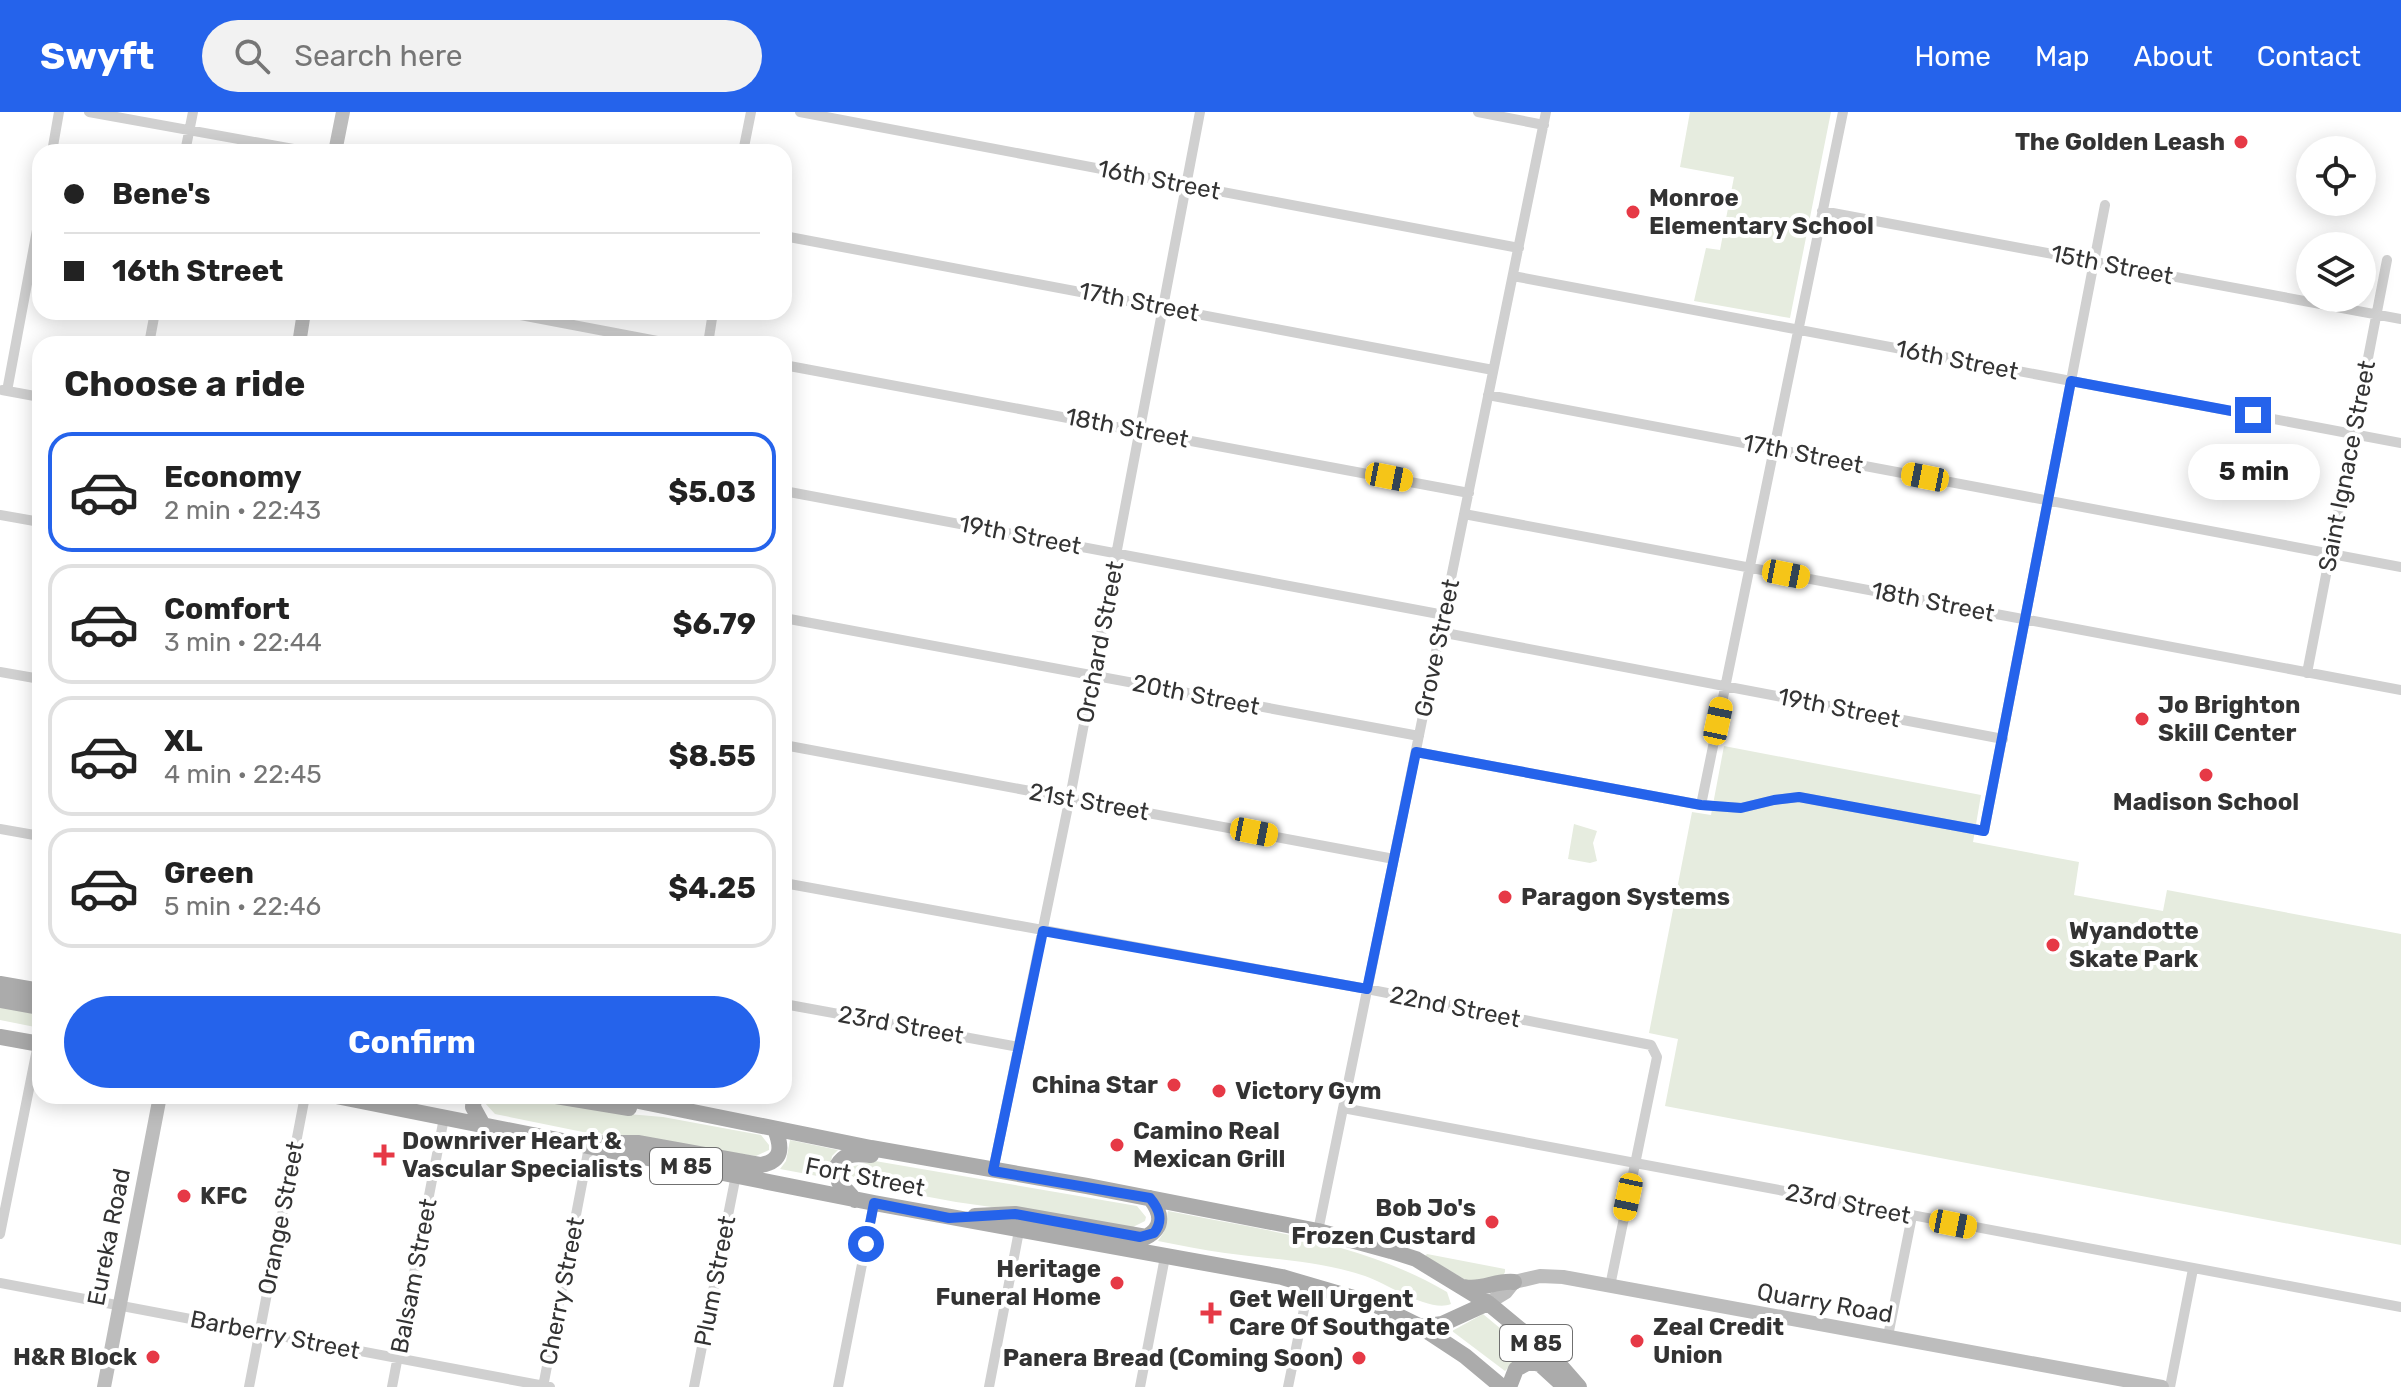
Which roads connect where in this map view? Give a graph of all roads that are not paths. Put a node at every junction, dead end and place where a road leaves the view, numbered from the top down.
1 (59, 112) edge
2 (89, 112) edge
3 (193, 112) edge
4 (343, 112) edge
5 (751, 112) edge
6 (800, 112) edge
7 (1200, 112) edge
8 (1478, 112) edge
9 (1546, 112) edge
10 (1843, 112) edge
11 (1544, 125) junction
12 (190, 131) junction
13 (53, 144) edge
14 (187, 144) edge
15 (264, 144) edge
16 (337, 144) edge
17 (745, 144) edge
18 (1187, 185) junction
19 (2105, 205) dead end
20 (1822, 211) junction
21 (792, 237) edge
22 (1519, 248) junction
23 (32, 252) edge
24 (2387, 260) dead end
25 (2094, 261) junction
26 (1513, 276) junction
27 (1162, 306) junction
28 (2376, 315) junction
29 (2401, 319) edge
30 (547, 320) edge
31 (1798, 330) junction
32 (631, 336) edge
33 (792, 366) edge
34 (1493, 370) junction
35 (2071, 381) junction
36 (3, 390) edge
37 (32, 395) edge
38 (1488, 395) junction
39 (1140, 430) junction
40 (2353, 434) junction
41 (2401, 443) edge
42 (1773, 448) junction
43 (792, 493) edge
44 (1469, 493) junction
45 (2048, 500) junction
46 (1464, 514) junction
47 (0, 515) edge
48 (32, 521) edge
49 (1117, 554) junction
50 (2331, 554) junction
51 (1749, 567) junction
52 (2401, 567) edge
53 (1444, 615) junction
54 (792, 620) edge
55 (2026, 620) junction
56 (1440, 632) junction
57 (0, 672) edge
58 (2307, 673) junction
59 (1093, 676) junction
60 (32, 678) edge
61 (1725, 687) junction
62 (2401, 690) edge
63 (1419, 736) junction
64 (2003, 739) junction
65 (792, 746) edge
66 (1416, 752) junction
67 (1069, 798) junction
68 (1701, 805) junction
69 (0, 829) edge
70 (32, 835) edge
71 (1394, 859) junction
72 (792, 884) edge
73 (1043, 931) junction
74 (0, 984) edge
75 (1367, 989) junction
76 (32, 990) edge
77 (0, 1000) edge
78 (792, 1005) edge
79 (32, 1006) edge
80 (0, 1037) edge
81 (32, 1043) edge
82 (1019, 1047) junction
83 (32, 1076) edge
84 (158, 1104) edge
85 (303, 1104) edge
86 (389, 1104) edge
87 (475, 1104) edge
88 (598, 1104) edge
89 (653, 1104) edge
90 (663, 1106) junction
91 (1343, 1108) junction
92 (444, 1118) junction
93 (484, 1127) junction
94 (775, 1129) junction
95 (566, 1143) junction
96 (589, 1147) junction
97 (1635, 1164) junction
98 (993, 1171) junction
99 (736, 1175) junction
100 (1038, 1177) junction
101 (1150, 1198) junction
102 (855, 1200) junction
103 (874, 1203) junction
104 (1912, 1216) junction
105 (949, 1218) junction
106 (1019, 1231) junction
107 (1318, 1231) junction
108 (0, 1234) edge
109 (1165, 1257) junction
110 (2193, 1269) junction
111 (1514, 1282) junction
112 (0, 1283) edge
113 (1309, 1285) junction
114 (1458, 1285) junction
115 (1610, 1286) junction
116 (1488, 1303) junction
117 (119, 1305) junction
118 (2401, 1307) edge
119 (1421, 1327) junction
120 (259, 1332) junction
121 (1888, 1336) junction
122 (398, 1358) junction
123 (104, 1387) edge
124 (249, 1387) edge
125 (392, 1387) edge
126 (546, 1387) edge
127 (694, 1387) edge
128 (838, 1387) edge
129 (989, 1387) edge
130 (1140, 1387) edge
131 (1288, 1387) edge
132 (1502, 1387) edge
133 (1509, 1387) edge
134 (1565, 1387) edge
135 (1579, 1387) edge
136 (2162, 1387) edge
137 (2170, 1387) edge

1 - 13 street
2 - 12 street
3 - 12 street
4 - 16 street
5 - 17 street
6 - 18 street, 16th Street
7 - 18 street, Orchard Street
8 - 11 street
9 - 11 street, Grove Street
10 - 20 street
11 - 22 street, Grove Street
12 - 14 street
12 - 15 street
18 - 22 street, 16th Street
18 - 27 street, Orchard Street
19 - 25 street
20 - 25 street, 15th Street
20 - 31 street
21 - 27 street, 17th Street
22 - 26 street, Grove Street
23 - 36 street
24 - 28 street, Saint Ignace Street
25 - 28 street, 15th Street
25 - 35 street
26 - 31 street, 16th Street
26 - 34 street, Grove Street
27 - 34 street, 17th Street
27 - 39 street, Orchard Street
28 - 29 street, 15th Street
28 - 40 street, Saint Ignace Street
30 - 32 street
31 - 35 street, 16th Street
31 - 42 street
33 - 39 street, 18th Street
34 - 38 street, Grove Street
35 - 40 street, 16th Street
35 - 45 street
36 - 37 street
38 - 42 street, 17th Street
38 - 44 street, Grove Street
39 - 44 street, 18th Street
39 - 49 street, Orchard Street
40 - 41 street, 16th Street
40 - 50 street, Saint Ignace Street
42 - 45 street, 17th Street
42 - 51 street
43 - 49 street, 19th Street
44 - 46 street, Grove Street
45 - 50 street, 17th Street
45 - 55 street
46 - 51 street, 18th Street
46 - 53 street, Grove Street
47 - 48 street
49 - 53 street, 19th Street
49 - 59 street, Orchard Street
50 - 52 street, 17th Street
50 - 58 street, Saint Ignace Street
51 - 55 street, 18th Street
51 - 61 street
53 - 56 street, Grove Street
54 - 59 street, 20th Street
55 - 58 street, 18th Street
55 - 64 street
56 - 61 street, 19th Street
56 - 63 street, Grove Street
57 - 60 street
58 - 62 street, 18th Street
59 - 63 street, 20th Street
59 - 67 street, Orchard Street
61 - 64 street, 19th Street
61 - 68 street
63 - 66 street, Grove Street
64 - 68 street
65 - 67 street, 21st Street
66 - 68 street
66 - 71 street, Grove Street
67 - 71 street, 21st Street
67 - 73 street, Orchard Street
69 - 70 street
71 - 75 street, Grove Street
72 - 73 street, 22nd Street
73 - 75 street, 22nd Street
73 - 82 street, Orchard Street
74 - 76 main road
75 - 91 street, Grove Street
75 - 97 street, 22nd Street
77 - 79 main road
78 - 82 street, 23rd Street
80 - 81 main road
82 - 98 street, Orchard Street
83 - 108 street
84 - 117 street, Eureka Road
85 - 120 street, Orange Street
86 - 92 main road, Fort Street / M 85
87 - 93 main road
88 - 90 main road
89 - 90 main road, Fort Street / M 85
90 - 94 main road, Fort Street / M 85
91 - 97 street, 23rd Street
91 - 107 street, Grove Street
92 - 93 main road, Fort Street / M 85
92 - 122 street, Balsam Street
93 - 95 main road, Fort Street / M 85
94 - 95 main road
94 - 98 main road, Fort Street / M 85
95 - 96 main road, Fort Street / M 85
96 - 99 main road, Fort Street / M 85
96 - 126 street, Cherry Street
97 - 104 street, 23rd Street
97 - 115 street
98 - 100 main road, Fort Street / M 85
99 - 102 main road, Fort Street / M 85
99 - 127 street, Plum Street
100 - 101 main road, Fort Street / M 85
100 - 102 main road
101 - 105 main road
101 - 107 main road, Fort Street / M 85
102 - 103 main road, Fort Street / M 85
103 - 105 main road, Fort Street / M 85
103 - 128 street
104 - 110 street, 23rd Street
104 - 121 street
105 - 106 main road, Fort Street / M 85
106 - 109 main road, Fort Street / M 85
106 - 129 street
107 - 114 main road, Fort Street / M 85
109 - 113 main road, Fort Street / M 85
109 - 130 street
110 - 118 street, 23rd Street
110 - 137 street
111 - 114 main road
111 - 115 street, Quarry Road
111 - 116 street
112 - 117 street, Barberry Street
113 - 119 main road, Fort Street / M 85
113 - 131 street
114 - 116 main road, Fort Street / M 85
115 - 121 street, Quarry Road
116 - 119 main road
116 - 135 main road, Fort Street / M 85
117 - 120 street, Barberry Street
117 - 123 street, Eureka Road
119 - 132 main road, Fort Street / M 85
120 - 122 street, Barberry Street
120 - 124 street, Orange Street
121 - 136 street, Quarry Road
122 - 125 street, Balsam Street
122 - 126 street, Barberry Street
133 - 134 main road

